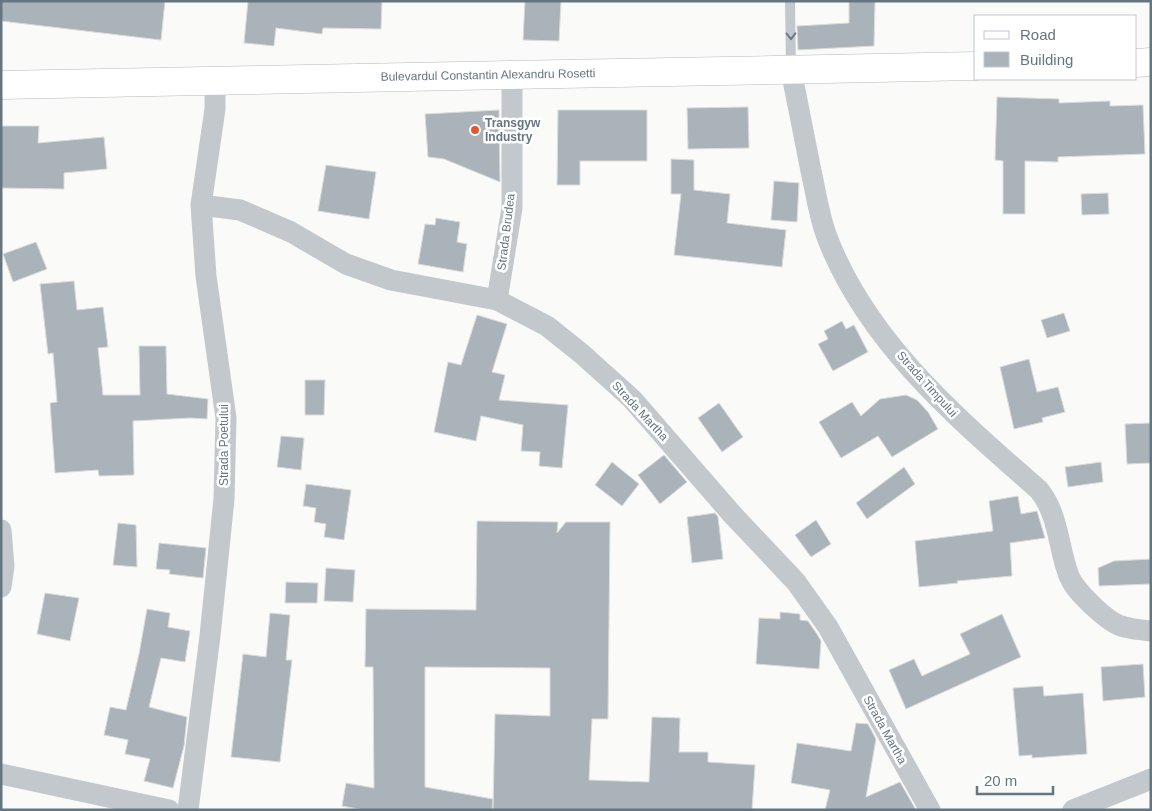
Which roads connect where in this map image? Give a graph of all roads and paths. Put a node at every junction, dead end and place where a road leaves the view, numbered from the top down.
1 (790, 1) edge
2 (1151, 62) edge
3 (1137, 63) edge
4 (974, 66) edge
5 (791, 70) junction
6 (512, 74) junction
7 (215, 81) junction
8 (1, 85) edge
9 (201, 205) junction
10 (497, 300) junction
11 (1, 530) edge
12 (1, 588) edge
13 (1151, 631) edge
14 (1, 774) edge
15 (1151, 779) edge
16 (169, 810) edge
17 (188, 810) edge
18 (930, 810) edge
19 (1073, 810) edge

1 -> 5 lane
2 - 3 main road
4 - 5 main road, Bulevardul Constantin Alexandru Rosetti
5 - 6 main road, Bulevardul Constantin Alexandru Rosetti
5 - 13 street, Strada Timpului
6 - 7 main road, Bulevardul Constantin Alexandru Rosetti
6 - 10 street, Strada Brudea
7 - 8 main road, Bulevardul Constantin Alexandru Rosetti
7 - 9 street, Strada Poetului
9 - 10 street, Strada Martha
9 - 17 street, Strada Poetului
10 - 18 street, Strada Martha
11 - 12 street
14 - 16 street
15 - 19 street

